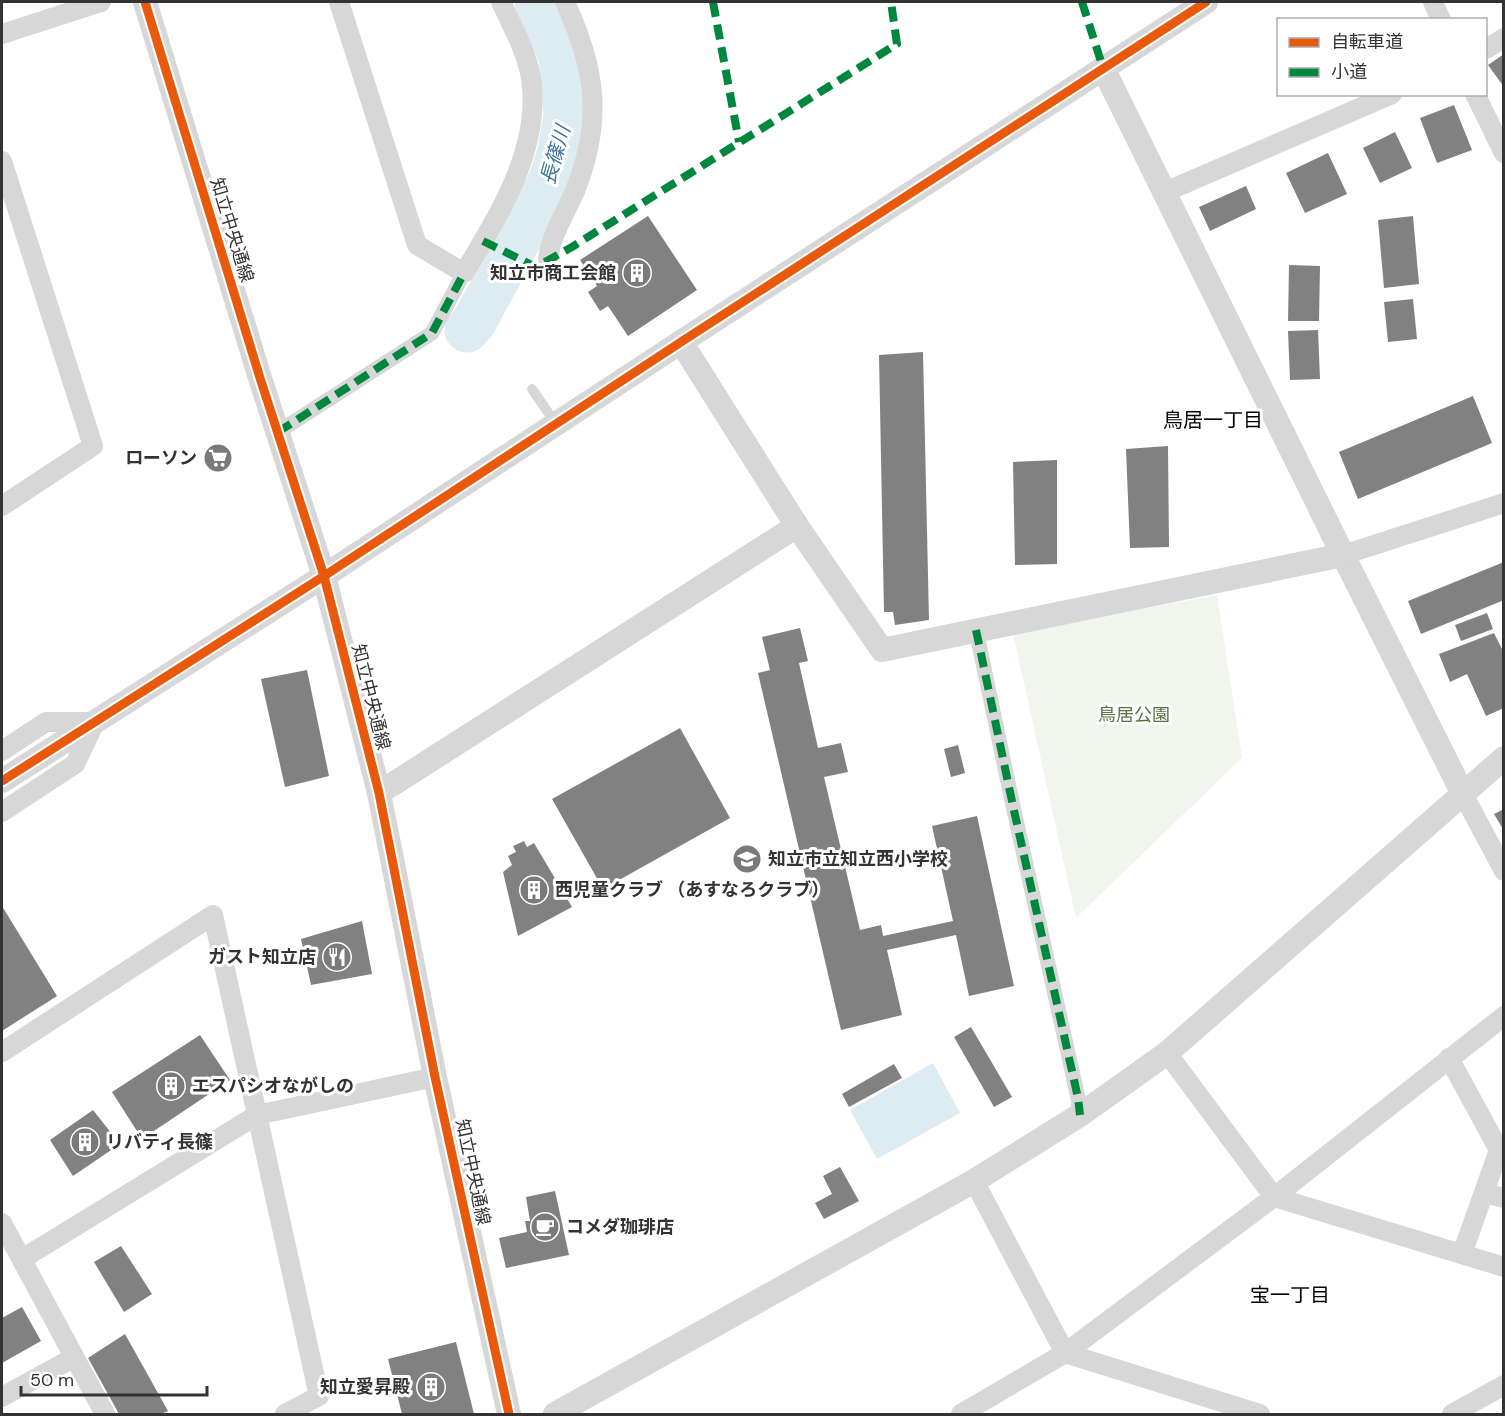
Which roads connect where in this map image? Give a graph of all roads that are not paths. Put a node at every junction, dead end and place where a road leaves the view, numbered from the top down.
1 (101, 2) edge
2 (145, 2) edge
3 (339, 2) edge
4 (501, 2) edge
5 (565, 2) edge
6 (1206, 2) edge
7 (1433, 2) edge
8 (1440, 18) edge
9 (2, 34) edge
10 (1503, 38) edge
11 (1487, 48) edge
12 (1103, 68) junction
13 (1387, 96) edge
14 (1476, 96) edge
15 (1503, 153) edge
16 (2, 162) edge
17 (1165, 192) junction
18 (7, 196) edge
19 (548, 259) dead end
20 (464, 273) junction
21 (681, 342) junction
22 (532, 389) dead end
23 (556, 424) junction
24 (278, 432) junction
25 (1503, 503) edge
26 (2, 506) edge
27 (798, 526) junction
28 (1343, 555) junction
29 (324, 576) junction
30 (976, 630) junction
31 (95, 722) junction
32 (2, 751) edge
33 (1503, 758) edge
34 (2, 781) edge
35 (379, 794) junction
36 (1463, 794) junction
37 (2, 812) edge
38 (1503, 871) edge
39 (1503, 1016) edge
40 (2, 1052) edge
41 (1167, 1053) junction
42 (1449, 1058) junction
43 (435, 1077) junction
44 (1080, 1114) junction
45 (257, 1115) junction
46 (974, 1180) junction
47 (1484, 1193) junction
48 (1274, 1197) junction
49 (1503, 1198) edge
50 (2, 1223) edge
51 (1462, 1254) junction
52 (22, 1259) junction
53 (1503, 1267) edge
54 (1065, 1353) junction
55 (73, 1358) junction
56 (1503, 1385) edge
57 (2, 1397) edge
58 (105, 1414) edge
59 (285, 1414) edge
60 (509, 1414) edge
61 (555, 1414) edge
62 (961, 1414) edge
63 (1260, 1414) edge
64 (1452, 1414) edge

1 - 9 street
2 - 24 street, 知立中央通線
3 - 20 street
4 - 20 street
5 - 19 street
6 - 12 street
7 - 8 street
10 - 11 street
12 - 17 street
12 - 21 street
13 - 17 street
14 - 15 street
16 - 18 street
17 - 28 street
18 - 26 street
20 - 24 street
21 - 23 street
21 - 27 street
22 - 23 lane
23 - 29 street
24 - 29 street, 知立中央通線
25 - 28 street
27 - 30 street
27 - 35 street
28 - 30 street
28 - 36 street
29 - 31 street
29 - 35 street, 知立中央通線
30 - 44 street
31 - 32 street
31 - 34 street
31 - 37 street
33 - 36 street
35 - 43 street, 知立中央通線
36 - 38 street
36 - 41 street
39 - 42 street
40 - 45 street
41 - 44 street
41 - 48 street
42 - 47 street
42 - 48 street
43 - 45 street
43 - 60 street, 知立中央通線
44 - 46 street
45 - 52 street
45 - 59 street
46 - 54 street
46 - 61 street
47 - 49 street
47 - 51 street
48 - 51 street
48 - 54 street
50 - 52 street
51 - 53 street
52 - 55 street
54 - 62 street
54 - 63 street
55 - 57 street
55 - 58 street
56 - 64 street

